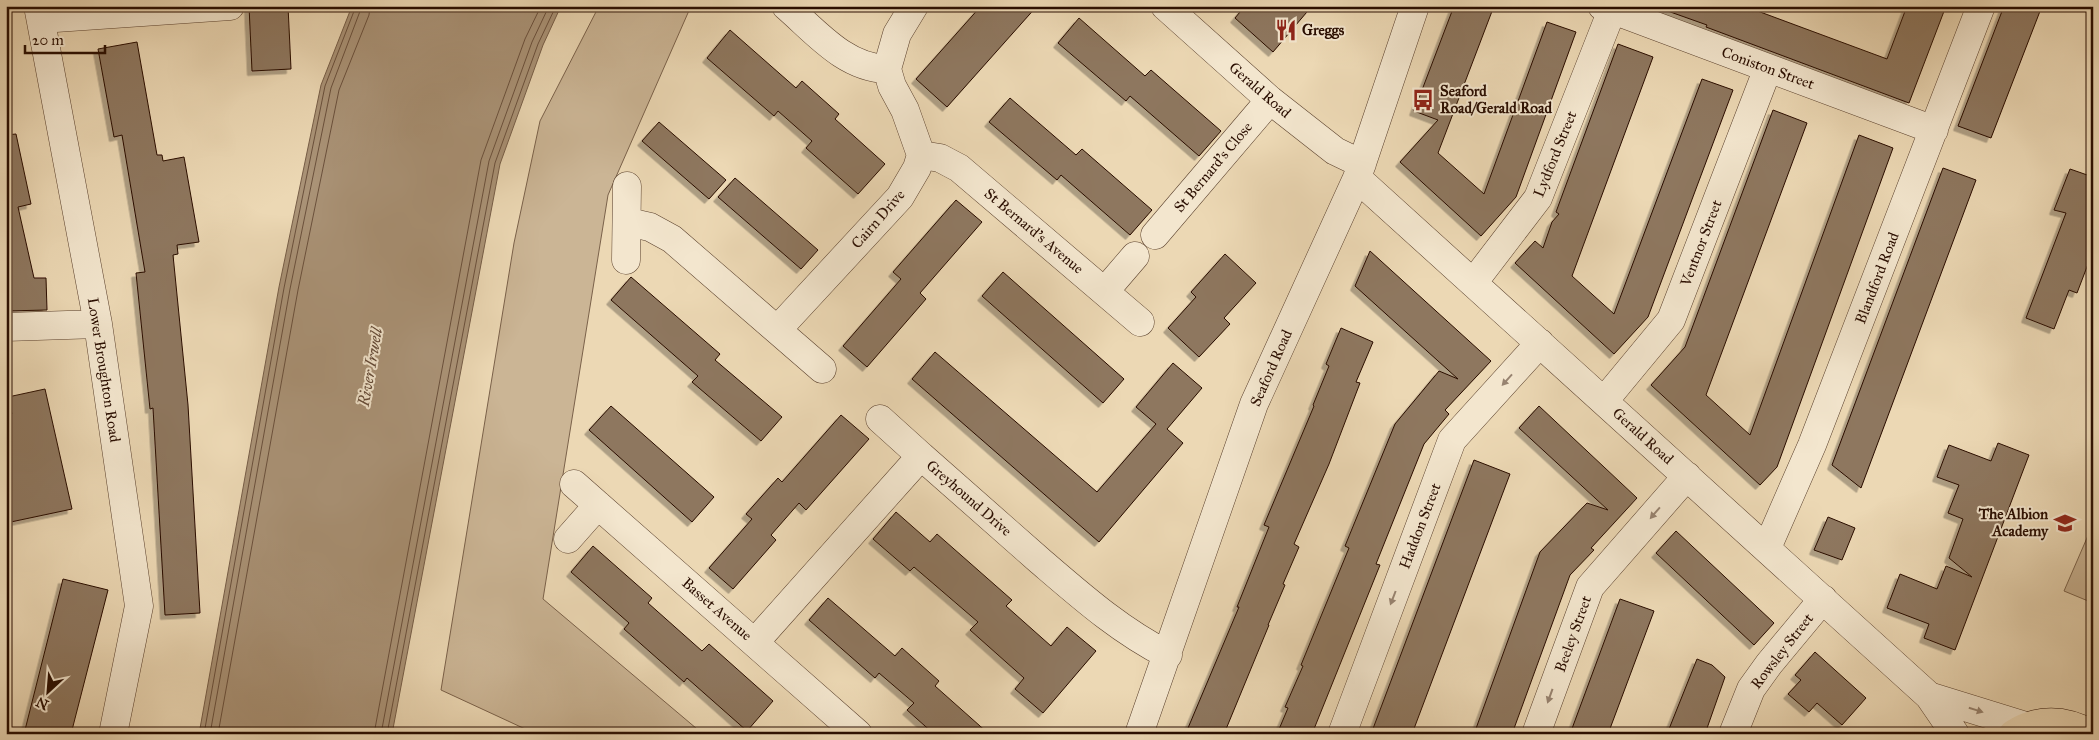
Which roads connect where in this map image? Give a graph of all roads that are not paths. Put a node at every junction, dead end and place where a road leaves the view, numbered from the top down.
1 (230, 6) edge
2 (786, 6) edge
3 (914, 6) edge
4 (1165, 6) edge
5 (1415, 6) edge
6 (1981, 6) edge
7 (1607, 8) edge
8 (40, 13) edge
9 (1768, 68) junction
10 (887, 69) junction
11 (1270, 100) junction
12 (1934, 130) junction
13 (921, 155) junction
14 (1359, 171) junction
15 (627, 186) dead end
16 (628, 222) junction
17 (1156, 235) dead end
18 (1135, 256) dead end
19 (626, 260) dead end
20 (1473, 283) junction
21 (1105, 291) junction
22 (1140, 322) dead end
23 (98, 324) junction
24 (6, 327) edge
25 (777, 330) junction
26 (1540, 344) junction
27 (822, 369) dead end
28 (1604, 401) junction
29 (880, 419) dead end
30 (921, 456) junction
31 (1687, 476) junction
32 (574, 484) dead end
33 (598, 505) junction
34 (568, 539) dead end
35 (1767, 548) junction
36 (1823, 599) junction
37 (755, 642) junction
38 (1168, 655) junction
39 (1929, 696) junction
40 (2087, 728) edge
41 (2019, 730) edge
42 (113, 734) edge
43 (858, 734) edge
44 (1139, 734) edge
45 (1342, 734) edge
46 (1536, 734) edge
47 (1733, 734) edge
48 (1955, 734) edge

1 - 8 street
2 - 10 street
3 - 10 street
4 - 11 street, Gerald Road
5 - 14 street, Seaford Road
6 - 12 street, Blandford Road
7 - 9 street, Coniston Street
7 - 20 street, Lydford Street
8 - 23 street, Lower Broughton Road
9 - 12 street, Coniston Street
9 - 28 street, Ventnor Street
10 - 13 street
11 - 14 street, Gerald Road
11 - 17 street, St Bernard's Close
12 - 35 street, Blandford Road
13 - 21 street, St Bernard's Avenue
13 - 25 street, Cairn Drive
14 - 20 street, Gerald Road
14 - 38 street, Seaford Road
15 - 16 street
16 - 19 street
16 - 25 street
18 - 21 street
20 - 26 street, Gerald Road
21 - 22 street, St Bernard's Avenue
23 - 24 street
23 - 42 street, Lower Broughton Road
25 - 27 street
26 - 28 street, Gerald Road
26 -> 45 street, Haddon Street
28 - 31 street, Gerald Road
29 - 30 street
30 - 37 street, Greyhound Drive
30 - 38 street, Greyhound Drive
31 - 35 street, Gerald Road
31 -> 46 street, Beeley Street
32 - 33 street, Basset Avenue
33 - 34 street
33 - 37 street, Basset Avenue
35 - 36 street, Gerald Road
36 - 39 street, Gerald Road
36 - 47 street, Rowsley Street
37 - 43 street, Basset Avenue
38 - 44 street, Seaford Road
39 -> 41 street, Gerald Road
39 - 48 street, Gerald Road
40 - 41 highway

